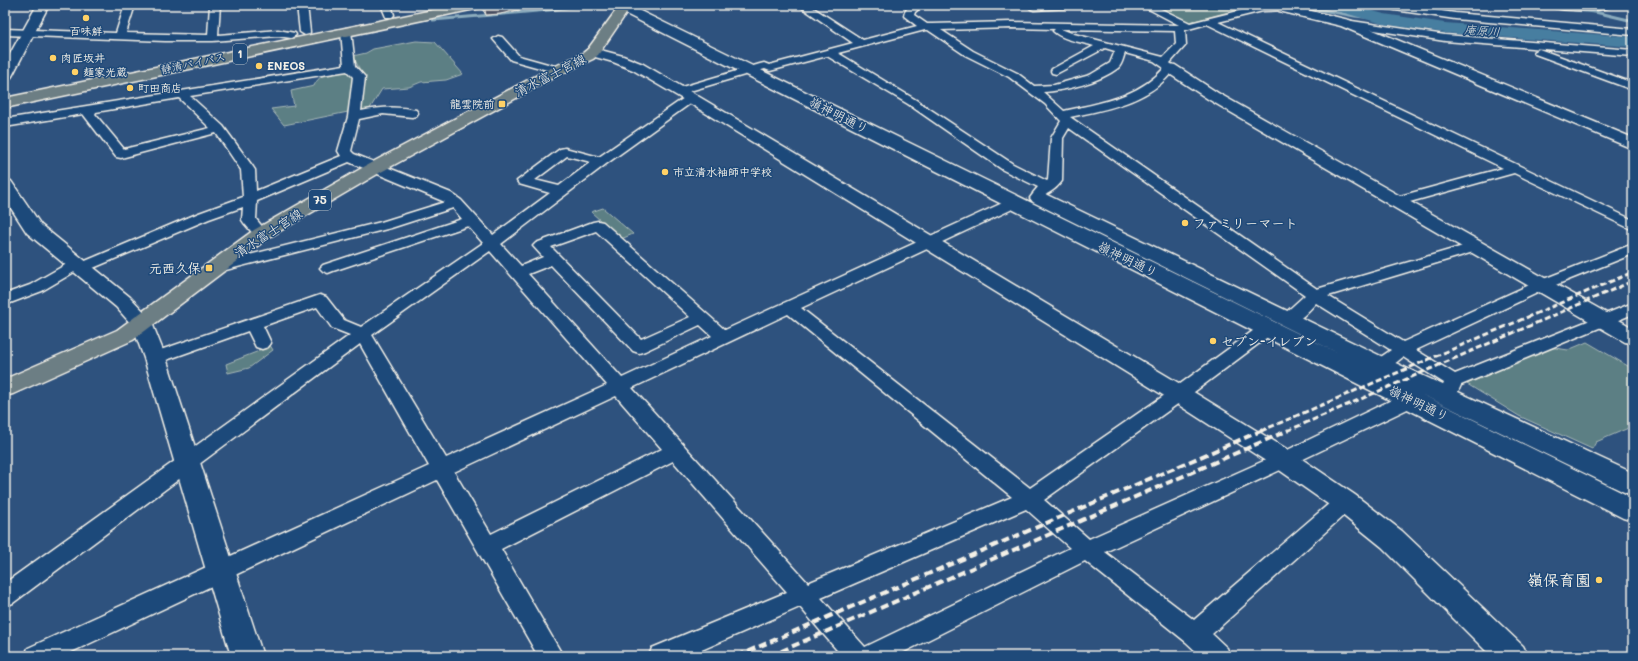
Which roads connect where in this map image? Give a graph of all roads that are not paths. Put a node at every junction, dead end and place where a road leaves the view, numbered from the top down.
1 (43, 5) edge
2 (130, 5) edge
3 (216, 5) edge
4 (302, 5) edge
5 (437, 5) edge
6 (475, 5) edge
7 (803, 5) edge
8 (918, 5) edge
9 (1067, 5) edge
10 (1146, 5) edge
11 (1382, 5) edge
12 (1554, 5) edge
13 (1608, 5) edge
14 (627, 6) edge
15 (1033, 6) edge
16 (1578, 6) edge
17 (1282, 7) edge
18 (388, 10) edge
19 (1208, 21) junction
20 (1345, 23) junction
21 (927, 26) junction
22 (1051, 26) junction
23 (1184, 27) junction
24 (346, 31) junction
25 (5, 32) edge
26 (305, 32) junction
27 (1633, 32) edge
28 (26, 35) junction
29 (291, 35) junction
30 (120, 36) junction
31 (213, 38) junction
32 (498, 39) dead end
33 (860, 43) junction
34 (1103, 45) junction
35 (1121, 50) junction
36 (593, 52) junction
37 (828, 52) junction
38 (1539, 52) dead end
39 (1633, 53) edge
40 (1166, 66) junction
41 (350, 67) junction
42 (762, 68) junction
43 (558, 70) junction
44 (1056, 71) dead end
45 (5, 76) edge
46 (1633, 87) edge
47 (1032, 89) junction
48 (685, 94) junction
49 (182, 95) junction
50 (5, 96) edge
51 (5, 103) edge
52 (91, 111) junction
53 (412, 113) dead end
54 (354, 117) junction
55 (1065, 118) junction
56 (5, 123) edge
57 (219, 129) junction
58 (1633, 144) edge
59 (349, 157) junction
60 (601, 161) junction
61 (375, 168) junction
62 (1515, 169) junction
63 (5, 185) edge
64 (560, 191) junction
65 (1041, 192) junction
66 (250, 199) junction
67 (1394, 202) junction
68 (456, 203) junction
69 (1014, 203) junction
70 (472, 220) junction
71 (1633, 226) edge
72 (261, 234) junction
73 (927, 242) junction
74 (492, 243) junction
75 (1475, 247) junction
76 (1633, 249) edge
77 (553, 259) junction
78 (79, 266) junction
79 (218, 267) junction
80 (328, 268) dead end
81 (518, 273) junction
82 (1542, 285) junction
83 (1315, 295) junction
84 (5, 300) edge
85 (790, 307) junction
86 (1633, 308) edge
87 (702, 318) junction
88 (1289, 319) junction
89 (1604, 320) junction
90 (253, 323) junction
91 (142, 324) junction
92 (1267, 328) junction
93 (363, 334) junction
94 (1633, 337) edge
95 (724, 338) junction
96 (262, 342) dead end
97 (1403, 349) junction
98 (155, 358) junction
99 (1381, 364) junction
100 (620, 387) junction
101 (5, 388) edge
102 (1451, 388) junction
103 (1179, 394) junction
104 (1411, 399) junction
105 (676, 451) junction
106 (1284, 460) junction
107 (187, 462) junction
108 (442, 470) junction
109 (1633, 485) edge
110 (1029, 498) junction
111 (1345, 502) junction
112 (1633, 510) edge
113 (487, 546) junction
114 (1087, 550) junction
115 (222, 570) junction
116 (5, 596) edge
117 (804, 596) junction
118 (1195, 634) junction
119 (37, 656) edge
120 (247, 656) edge
121 (551, 656) edge
122 (661, 656) edge
123 (858, 656) edge
124 (871, 656) edge
125 (1218, 656) edge
126 (1512, 656) edge

1 - 28 street
2 - 30 street
3 - 31 street
4 - 26 street
5 - 18 main road, 静清バイパス / 1
6 - 24 main road, 静清バイパス / 1
7 - 33 street
8 - 21 street
9 - 15 street
10 - 23 street
11 - 27 street
12 - 16 street
13 - 16 street
14 - 36 main road, 清水富士宮線 / 75
14 - 42 street, 嶺神明通り
15 - 22 street
17 - 19 street
17 - 20 street
18 - 26 main road, 静清バイパス / 1
19 - 23 street
19 - 62 street
20 - 39 street
20 - 58 street
21 - 22 street
21 - 33 street
21 - 47 street
22 - 23 street
22 - 34 street
23 - 40 street
24 - 41 street
24 - 51 main road, 静清バイパス / 1
25 - 28 street
26 - 29 main road, 静清バイパス / 1
28 - 30 street
28 - 45 street
29 - 31 street
29 - 50 main road, 静清バイパス / 1
30 - 31 street
32 - 43 street
33 - 37 street
34 - 35 street
34 - 44 street
35 - 40 street
35 - 47 street
36 - 43 main road, 清水富士宮線 / 75
36 - 48 street
37 - 42 street
37 - 65 street
38 - 46 street
40 - 55 street
40 - 67 street
41 - 49 street
41 - 54 street
42 - 48 street
42 - 65 street, 嶺神明通り
42 - 69 street, 嶺神明通り
43 - 61 main road, 清水富士宮線 / 75
47 - 55 street
48 - 60 street
48 - 73 street
49 - 52 street
49 - 57 street
52 - 56 street
52 - 57 street
53 - 54 street
54 - 59 street
55 - 65 street
55 - 83 street
57 - 66 street
59 - 61 street
59 - 66 street
60 - 64 street
60 - 64 street
61 - 68 street
61 - 72 main road, 清水富士宮線 / 75
62 - 67 street
62 - 71 street
63 - 78 street
64 - 74 street
65 - 88 street, 嶺神明通り
66 - 72 street
66 - 78 street
67 - 75 street
68 - 70 street
68 - 79 street
69 - 73 street
69 - 92 street, 嶺神明通り
70 - 74 street
70 - 80 street
72 - 79 main road, 清水富士宮線 / 75
73 - 85 street
73 - 103 street
74 - 81 street
74 - 93 street
75 - 82 street
75 - 83 street
76 - 82 street
77 - 81 street
77 - 87 street
77 - 87 street
78 - 84 street
78 - 91 street
79 - 91 main road, 清水富士宮線 / 75
81 - 100 street
82 - 89 street
82 - 97 street
83 - 88 street
83 - 97 street
85 - 95 street
85 - 110 street
86 - 89 street
87 - 95 street
88 - 99 street, 嶺神明通り
89 - 94 street
89 - 102 street
90 - 93 street
90 - 96 street
90 - 98 street
91 - 98 street
91 - 101 main road, 清水富士宮線 / 75
92 - 103 street
92 - 104 street, 嶺神明通り
93 - 107 street
93 - 108 street
95 - 100 street
97 - 99 street
97 - 102 street
98 - 107 street
99 - 102 street, 嶺神明通り
100 - 105 street
100 - 108 street
102 - 109 street, 嶺神明通り
103 - 106 street
103 - 110 street
104 - 106 street
104 - 112 street, 嶺神明通り
105 - 113 street
105 - 117 street
106 - 111 street
106 - 114 street
107 - 115 street
107 - 116 street
108 - 113 street
108 - 115 street
110 - 114 street
110 - 117 street
111 - 118 street
111 - 126 street
113 - 121 street
114 - 118 street
114 - 124 street
115 - 119 street
115 - 120 street
117 - 122 street
117 - 123 street
118 - 125 street

